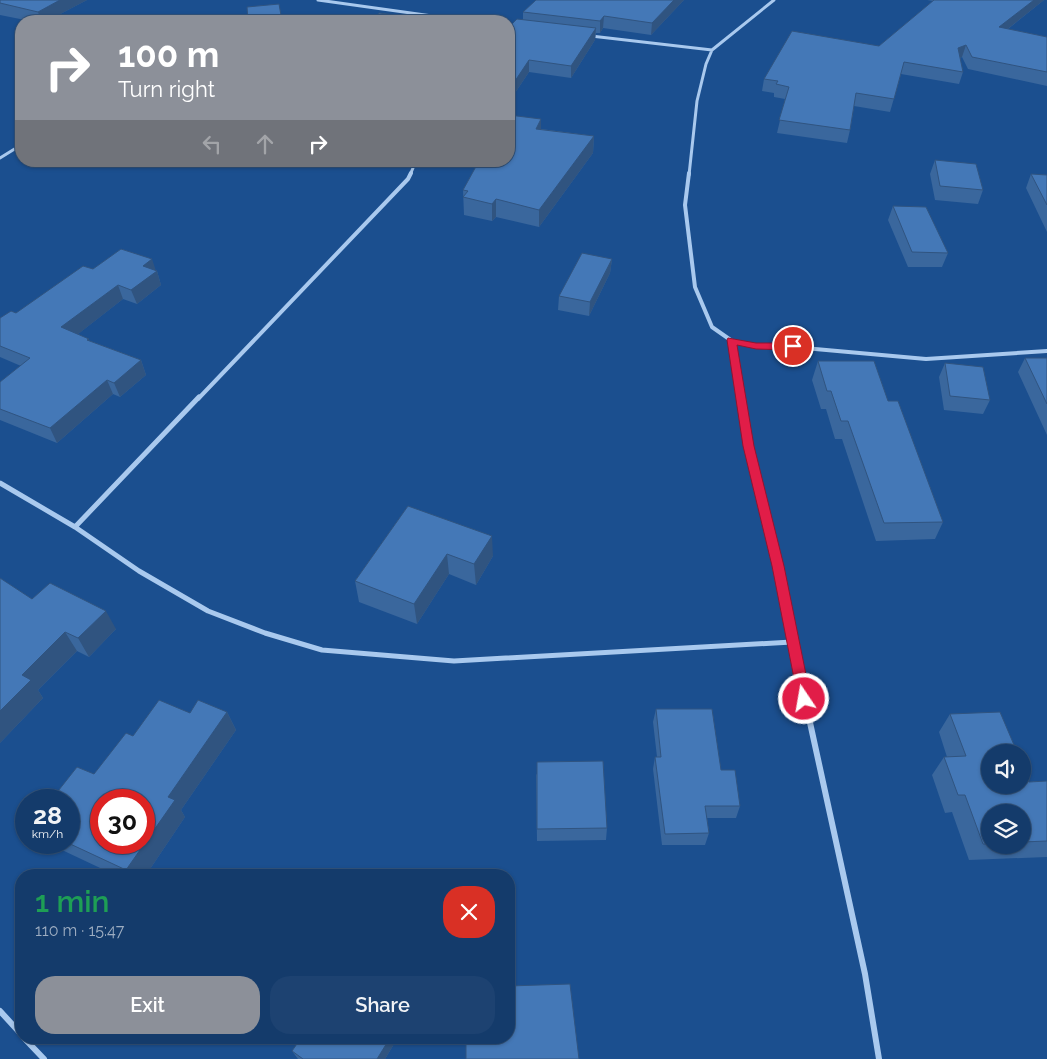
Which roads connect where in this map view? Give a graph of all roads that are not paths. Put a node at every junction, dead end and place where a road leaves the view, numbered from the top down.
1 (318, 0) edge
2 (774, 0) edge
3 (425, 15) edge
4 (586, 35) edge
5 (712, 50) junction
6 (15, 149) edge
7 (0, 158) edge
8 (413, 167) edge
9 (732, 340) junction
10 (1047, 351) edge
11 (0, 483) edge
12 (75, 527) junction
13 (792, 642) junction
14 (0, 1011) edge
15 (15, 1027) edge
16 (30, 1044) edge
17 (44, 1059) edge
18 (879, 1059) edge

1 - 3 street
2 - 5 street
4 - 5 street
5 - 9 street
6 - 7 street
8 - 12 street
9 - 10 street
9 - 13 street
11 - 12 street
12 - 13 street
13 - 18 street
14 - 15 street
16 - 17 street

